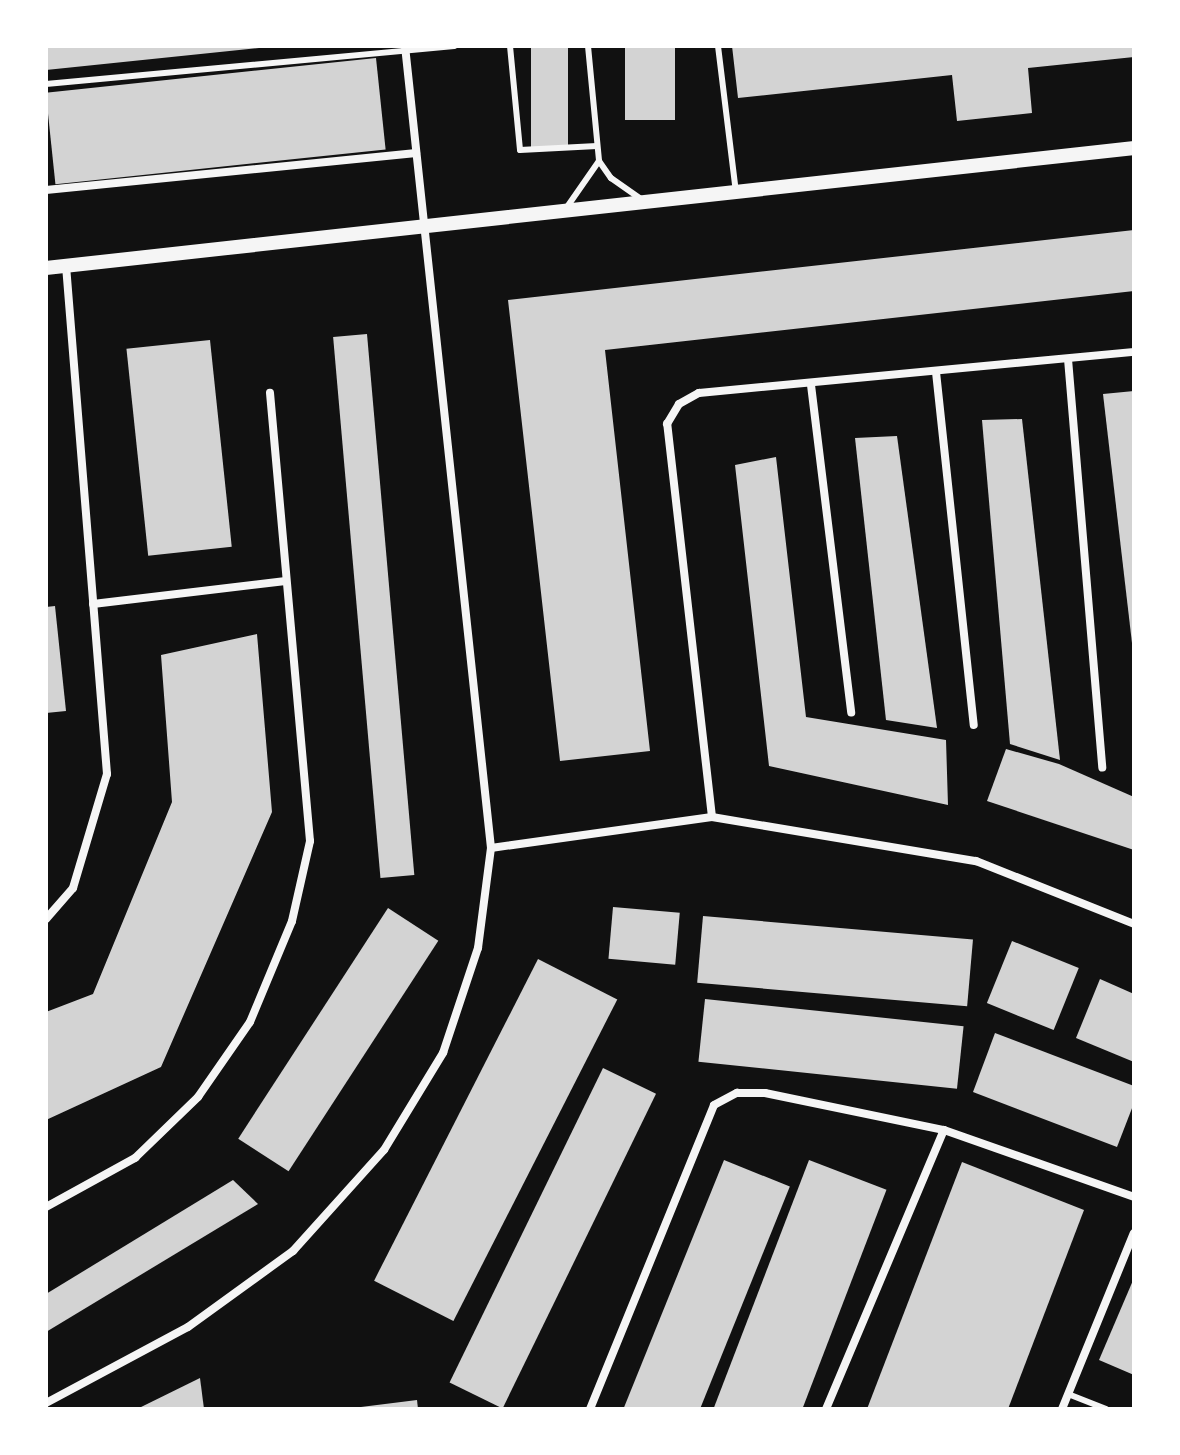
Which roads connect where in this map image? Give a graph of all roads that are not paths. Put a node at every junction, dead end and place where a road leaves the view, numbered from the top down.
1 (454, 46) edge
2 (510, 46) edge
3 (588, 46) edge
4 (718, 46) edge
5 (405, 48) edge
6 (46, 84) edge
7 (597, 146) junction
8 (1134, 148) edge
9 (416, 153) junction
10 (599, 161) junction
11 (46, 190) edge
12 (736, 192) junction
13 (645, 202) junction
14 (564, 211) junction
15 (426, 226) junction
16 (66, 266) junction
17 (46, 268) edge
18 (1134, 352) edge
19 (1068, 359) junction
20 (936, 372) junction
21 (811, 385) junction
22 (270, 393) dead end
23 (286, 581) junction
24 (93, 604) junction
25 (851, 713) dead end
26 (974, 725) dead end
27 (1102, 768) dead end
28 (712, 817) junction
29 (491, 848) junction
30 (46, 919) edge
31 (1134, 924) edge
32 (944, 1130) junction
33 (1134, 1197) edge
34 (46, 1207) edge
35 (1134, 1233) edge
36 (1068, 1394) junction
37 (46, 1403) edge
38 (590, 1409) edge
39 (826, 1409) edge
40 (1062, 1409) edge
41 (1106, 1409) edge

1 - 5 lane
2 - 7 lane
3 - 7 lane
4 - 12 lane
5 - 6 lane
5 - 9 street
7 - 10 lane
8 - 12 street
9 - 11 street
9 - 15 street
10 - 13 lane
10 - 14 lane
12 - 13 street
13 - 14 street
14 - 15 street
15 - 16 street
15 - 29 street
16 - 17 street
16 - 24 street
18 - 19 street
19 - 20 street
19 - 27 street
20 - 21 street
20 - 26 street
21 - 25 street
21 - 28 street
22 - 23 street
23 - 24 street
23 - 34 street
24 - 30 street
28 - 29 street
28 - 31 street
29 - 37 street
32 - 33 street
32 - 38 street
32 - 39 street
35 - 36 street
36 - 40 street
36 - 41 lane

